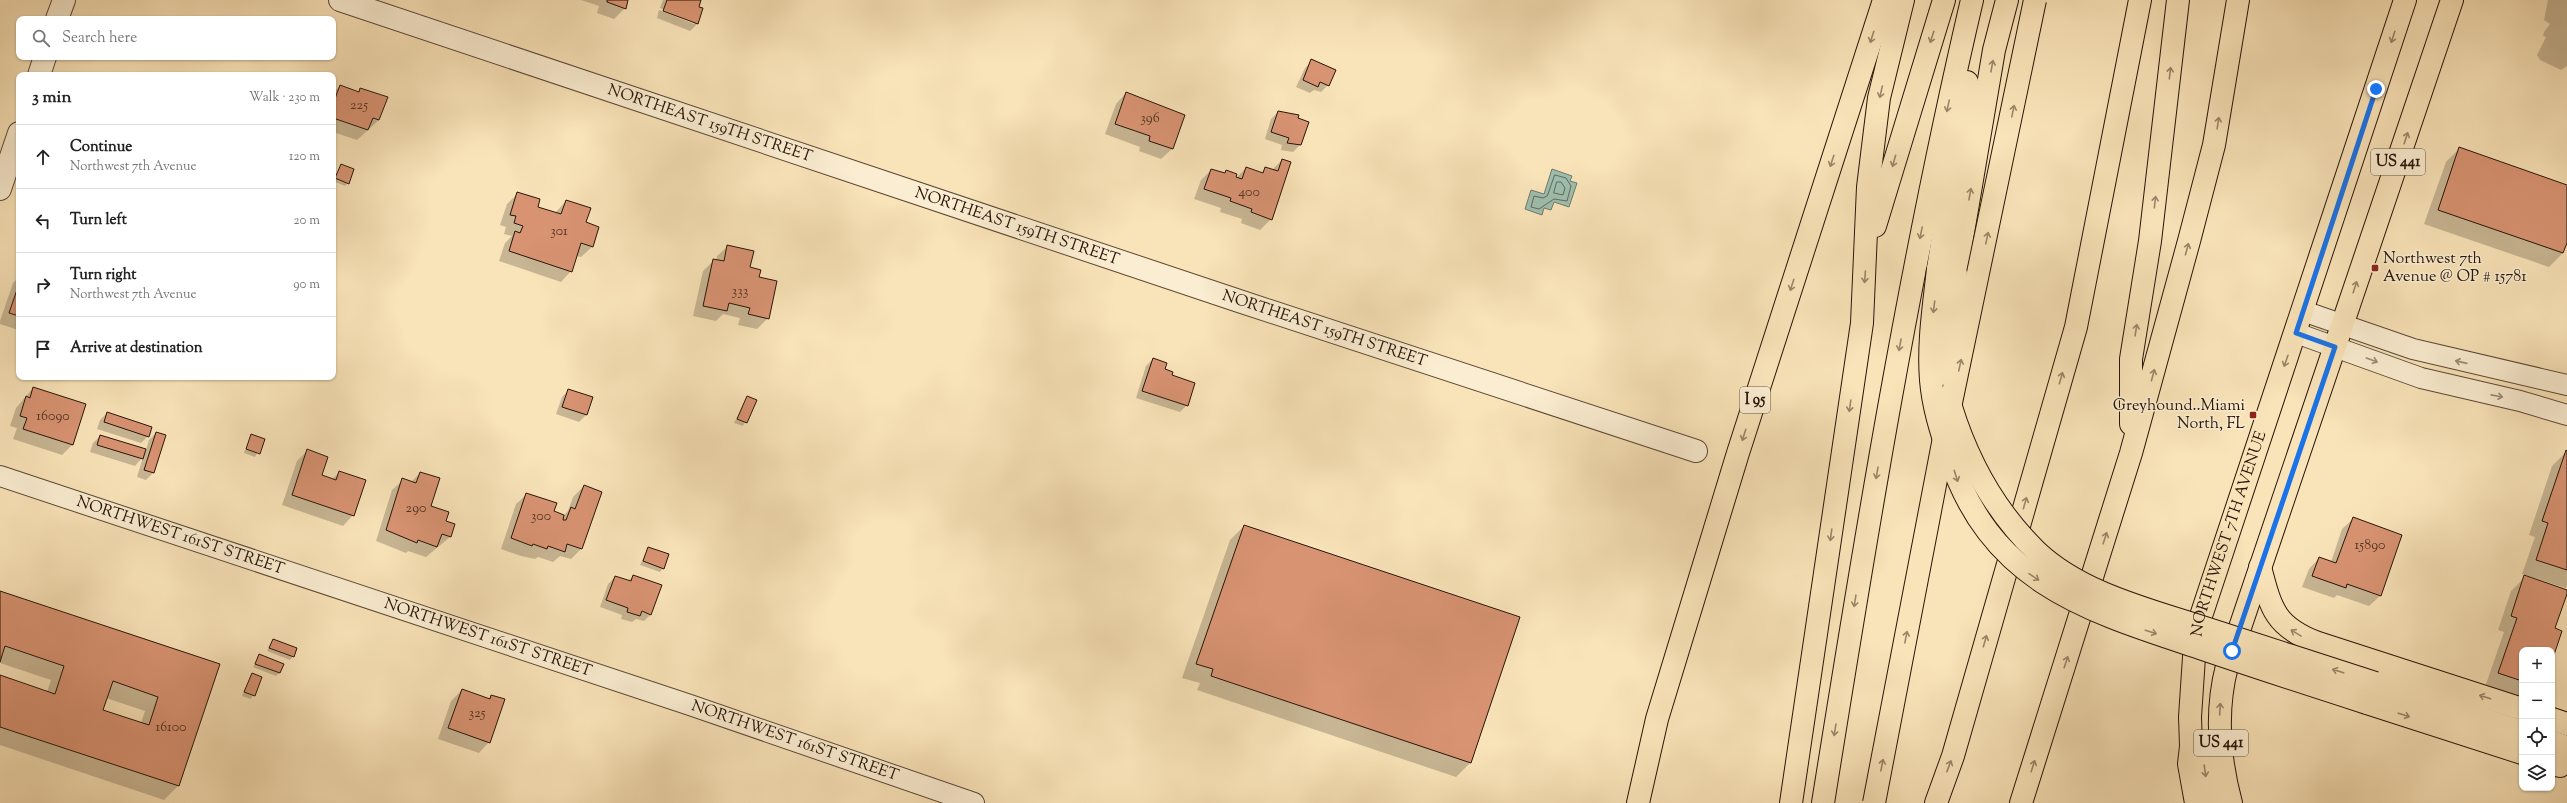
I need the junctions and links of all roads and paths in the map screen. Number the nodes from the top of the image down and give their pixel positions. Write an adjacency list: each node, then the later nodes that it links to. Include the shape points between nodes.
1 (64, 0): 15 (street)
2 (340, 0): 28 (street, NORTHEAST 159TH STREET, via 1186,284)
3 (1884, 0): 41 (main road, I 95, one-way to 41, via 1738,454 1658,719)
4 (1903, 0): 20 (main road, one-way to 20, via 1879,98 1868,187)
5 (1944, 0): 20 (main road, one-way to 20)
6 (1972, 0): 43 (main road, one-way to 43, via 1914,266 1866,533)
7 (1979, 0): 21 (main road)
8 (2007, 0): 21 (main road, one-way to 8)
9 (2035, 0): 44 (main road, one-way to 9, bridge, via 1948,417)
10 (2140, 0): 45 (main road, one-way to 10, via 1953,756 2076,327)
11 (2178, 0): 29 (main road, one-way to 11, via 2131,359 2150,241)
12 (2238, 0): 29 (main road, one-way to 12, via 2214,145)
13 (2406, 0): 22 (main road, NORTHWEST 7TH AVENUE / US 441, one-way to 22)
14 (2452, 0): 23 (main road, US 441, one-way to 14)
15 (58, 16)
16 (44, 60): 17 (street)
17 (40, 72)
18 (16, 142): 19 (street)
19 (1, 184)
20 (1866, 255): 42 (main road, one-way to 42, via 1862,323)
21 (1947, 271): 36 (main road, one-way to 21, bridge, via 2136,605 2078,580 2037,552 2003,515 1973,467 1941,375); 38 (main road, one-way to 38, bridge, via 1930,335 1931,381 1938,422 1959,486 1983,529 2024,570 2069,600 2122,623)
22 (2303, 311): 23 (street); 24 (main road, NORTHWEST 7TH AVENUE / US 441)
23 (2343, 324): 25 (main road, US 441); 26 (street, one-way to 23, via 2448,358)
24 (2296, 333): 25 (street); 32 (main road, NORTHWEST 7TH AVENUE / US 441, one-way to 32, via 2200,619)
25 (2335, 347): 27 (street, one-way to 27, via 2427,380); 31 (main road, US 441)
26 (2567, 385)
27 (2567, 414)
28 (1696, 451)
29 (2131, 453): 46 (main road, one-way to 29)
30 (0, 476): 40 (street, NORTHWEST 161ST STREET, via 690,705)
31 (2260, 567): 33 (main road, one-way to 31, via 2294,633 2274,612); 49 (main road, US 441, one-way to 31, via 2223,772 2219,724 2223,682)
32 (2191, 694): 47 (main road, NORTHWEST 7TH AVENUE / US 441, via 2191,746 2188,764); 48 (main road, one-way to 48, via 2201,703 2206,782 2212,793)
33 (2519, 708)
34 (2555, 720): 35 (main road)
35 (2567, 724)
36 (2519, 731)
37 (2555, 748): 39 (main road)
38 (2519, 752)
39 (2560, 759)
40 (974, 803)
41 (1638, 803)
42 (1791, 803)
43 (1823, 803)
44 (1874, 803)
45 (1936, 803)
46 (2021, 803)
47 (2196, 803)
48 (2224, 803)
49 (2231, 803)

